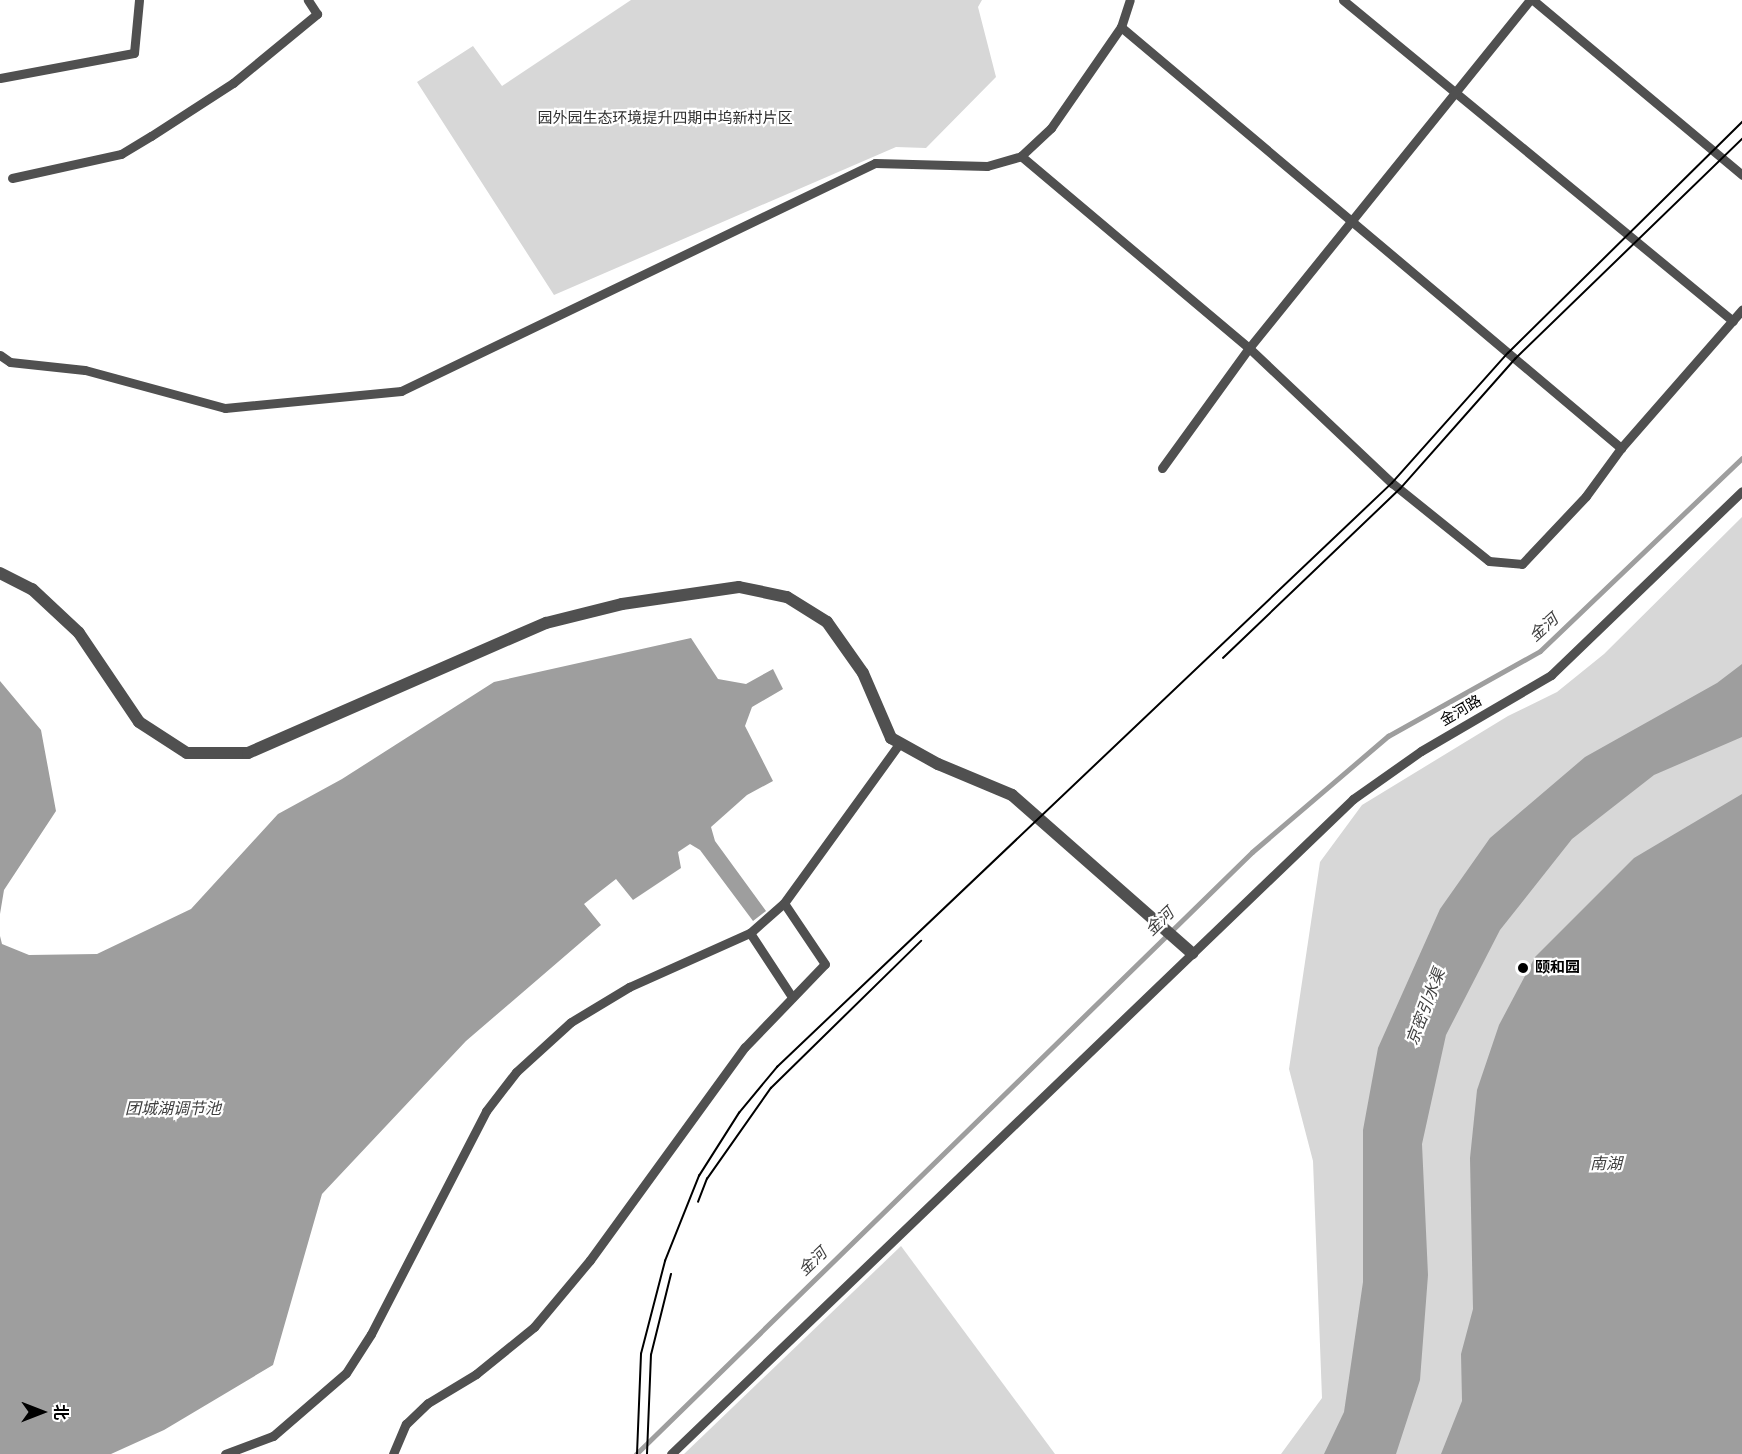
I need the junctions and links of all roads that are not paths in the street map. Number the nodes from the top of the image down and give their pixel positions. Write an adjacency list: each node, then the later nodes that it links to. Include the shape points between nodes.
1 (139, 0): 7 (lane, via 134,53)
2 (308, 0): 11 (lane, via 317,14 233,83 152,136 120,154)
3 (1130, 0): 6 (lane)
4 (1343, 0): 8 (lane)
5 (1531, 0): 8 (lane); 10 (lane)
6 (1121, 27): 9 (lane, via 1051,128); 12 (lane)
7 (0, 78)
8 (1454, 94): 12 (lane); 14 (lane)
9 (1021, 156): 15 (lane); 16 (lane, via 987,166 875,163 401,391 225,408 85,370 10,362)
10 (1742, 175)
11 (12, 178)
12 (1351, 222): 15 (lane); 17 (lane)
13 (1742, 310): 14 (lane)
14 (1733, 321): 17 (lane)
15 (1250, 348): 17 (lane, via 1392,483 1488,561 1522,564 1586,496); 18 (lane)
16 (0, 355)
17 (1621, 448)
18 (1162, 468)
19 (1742, 491): 24 (lane, 金河路, via 1551,675 1421,751 1353,799)
20 (0, 573): 21 (street, via 32,588 79,633 139,722 188,753 248,753 546,623 622,603 739,587 787,597 827,622 863,674 891,738)
21 (899, 744): 22 (lane); 24 (street, via 1012,795)
22 (784, 903): 23 (lane); 25 (lane, via 825,964)
23 (750, 933): 25 (lane); 26 (lane, via 629,987 572,1022 516,1072 486,1111 371,1334 346,1373 273,1436)
24 (1192, 953): 28 (lane, 金河路)
25 (792, 997): 27 (lane, via 745,1047 590,1260 534,1327 476,1374 428,1403 406,1424)
26 (225, 1454)
27 (393, 1454)
28 (671, 1454)

